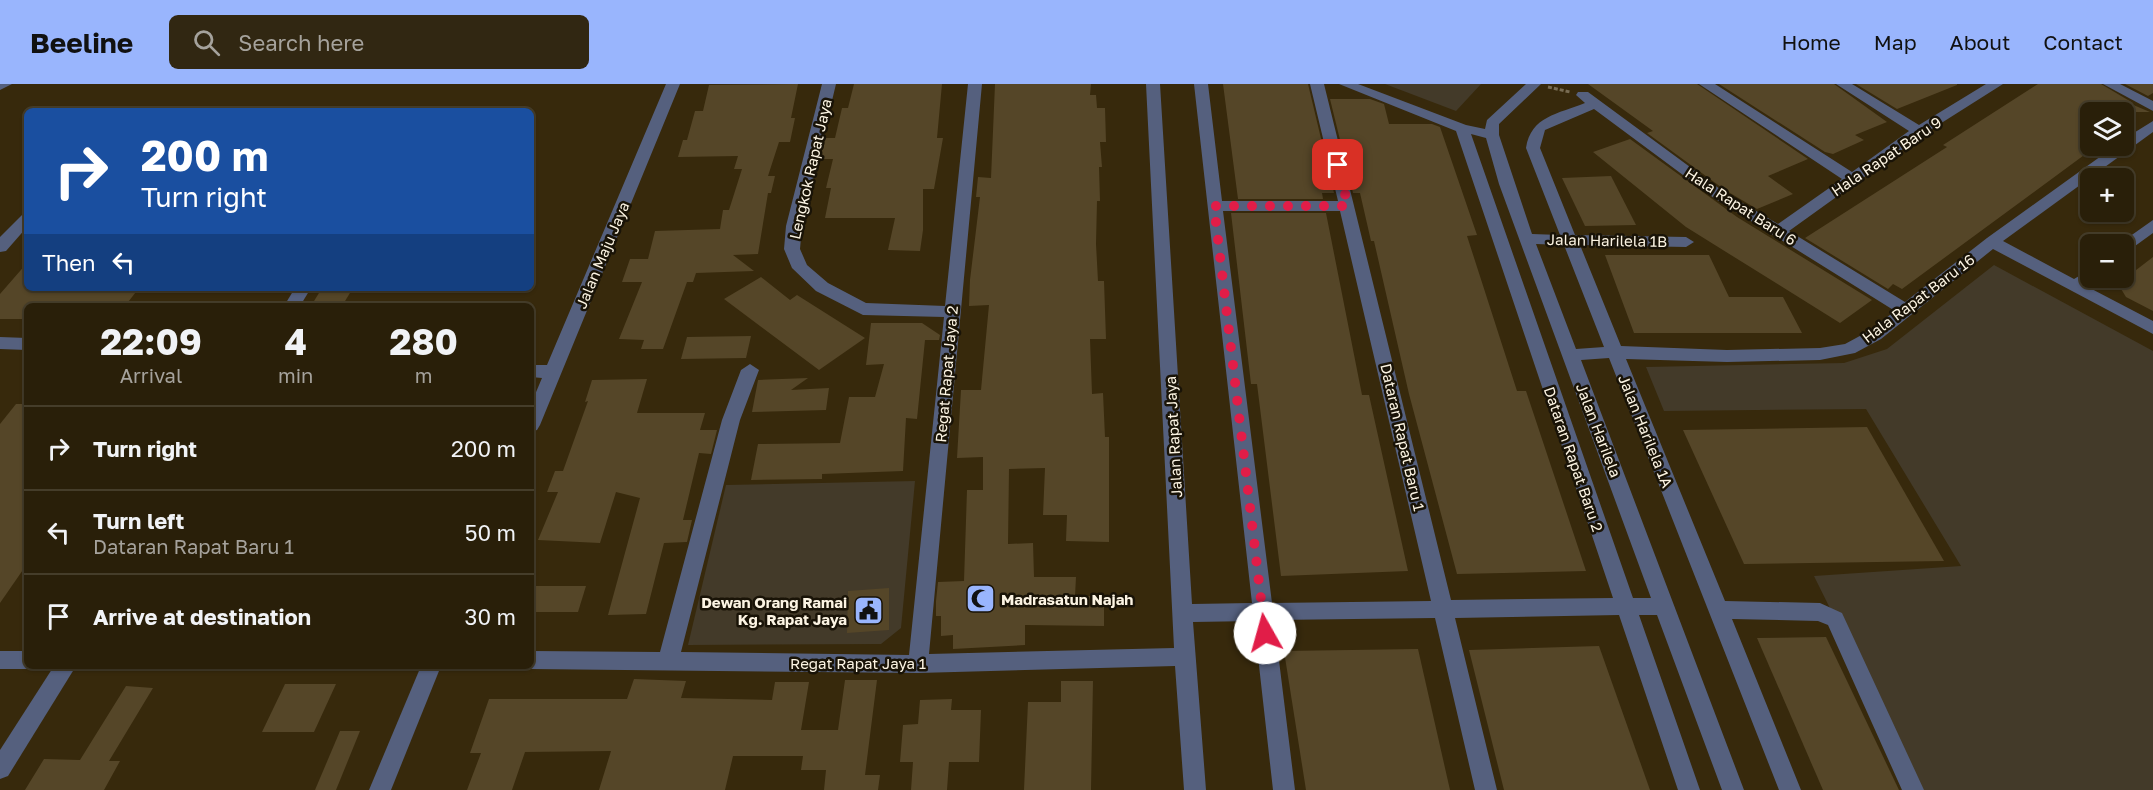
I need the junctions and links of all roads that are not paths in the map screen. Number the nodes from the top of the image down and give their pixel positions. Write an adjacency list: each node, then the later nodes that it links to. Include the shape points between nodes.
1 (5, 84): 13 (street)
2 (673, 84): 44 (street, Jalan Maju Jaya)
3 (829, 84): 36 (street, Lengkok Rapat Jaya, via 794,226 792,249 800,268 822,287 863,309)
4 (975, 84): 36 (street, Regat Rapat Jaya 2)
5 (1153, 84): 51 (street, Jalan Rapat Jaya)
6 (1201, 84): 22 (street)
7 (1317, 84): 23 (street, Dataran Rapat Baru 1)
8 (1346, 84): 18 (street)
9 (1706, 84): 21 (street)
10 (1843, 84): 19 (street)
11 (2110, 84): 16 (street)
12 (1538, 85): 20 (street, via 1492,123)
13 (0, 86)
14 (1988, 86): 19 (street, Hala Rapat Baru 9)
15 (1589, 99): 26 (street, Hala Rapat Baru 6, via 1719,195); 28 (street, Jalan Harilela 1A, via 1540,127 1533,148)
16 (2153, 107)
17 (2153, 125): 31 (street, Hala Rapat Baru 16)
18 (1462, 128): 20 (street); 47 (street, Dataran Rapat Baru 2)
19 (1919, 131): 21 (street, Hala Rapat Baru 9)
20 (1492, 135): 27 (street, Jalan Harilela)
21 (1851, 178): 26 (street, Hala Rapat Baru 9)
22 (1214, 206): 23 (street); 50 (street)
23 (1348, 206): 48 (street, Dataran Rapat Baru 1)
24 (24, 221): 32 (street)
25 (2153, 225): 29 (street)
26 (1779, 231): 35 (street, Hala Rapat Baru 6)
27 (1527, 239): 28 (street, Jalan Harilela 1B); 41 (street, Jalan Harilela)
28 (1569, 239): 30 (street, Jalan Harilela 1B); 40 (street, Jalan Harilela 1A)
29 (2134, 241)
30 (1686, 242)
31 (1992, 242): 34 (street); 35 (street, Hala Rapat Baru 16)
32 (0, 247)
33 (2080, 282): 34 (street)
34 (2075, 286): 37 (street)
35 (1904, 309): 40 (street, Hala Rapat Baru 16, via 1875,334 1849,349 1820,354)
36 (951, 312): 57 (street, Regat Rapat Jaya 2)
37 (2153, 328)
38 (0, 343): 39 (street)
39 (24, 344)
40 (1614, 352): 41 (street, Hala Rapat Baru 16); 49 (street, Jalan Harilela 1A)
41 (1571, 355): 46 (street, Jalan Harilela)
42 (750, 370): 56 (street, via 731,420)
43 (534, 371): 44 (street)
44 (553, 372): 45 (street, Jalan Maju Jaya)
45 (534, 418)
46 (1666, 606): 47 (street); 66 (street, Jalan Harilela)
47 (1624, 608): 48 (street); 65 (street, Dataran Rapat Baru 2)
48 (1445, 610): 50 (street); 64 (street, Dataran Rapat Baru 1)
49 (1718, 610): 67 (street, Jalan Harilela 1A); 68 (street, via 1820,612 1835,619)
50 (1262, 611): 51 (street); 63 (street)
51 (1182, 613): 52 (street, Jalan Rapat Jaya)
52 (1186, 657): 57 (street, Regat Rapat Jaya 1); 62 (street, Jalan Rapat Jaya)
53 (0, 660): 54 (street)
54 (24, 660)
55 (534, 660): 56 (street, Regat Rapat Jaya 1)
56 (669, 661): 57 (street, Regat Rapat Jaya 1)
57 (918, 664)
58 (64, 669): 60 (street)
59 (430, 669): 61 (street)
60 (0, 769)
61 (380, 790)
62 (1195, 790)
63 (1284, 790)
64 (1486, 790)
65 (1689, 790)
66 (1733, 790)
67 (1790, 790)
68 (1913, 790)

